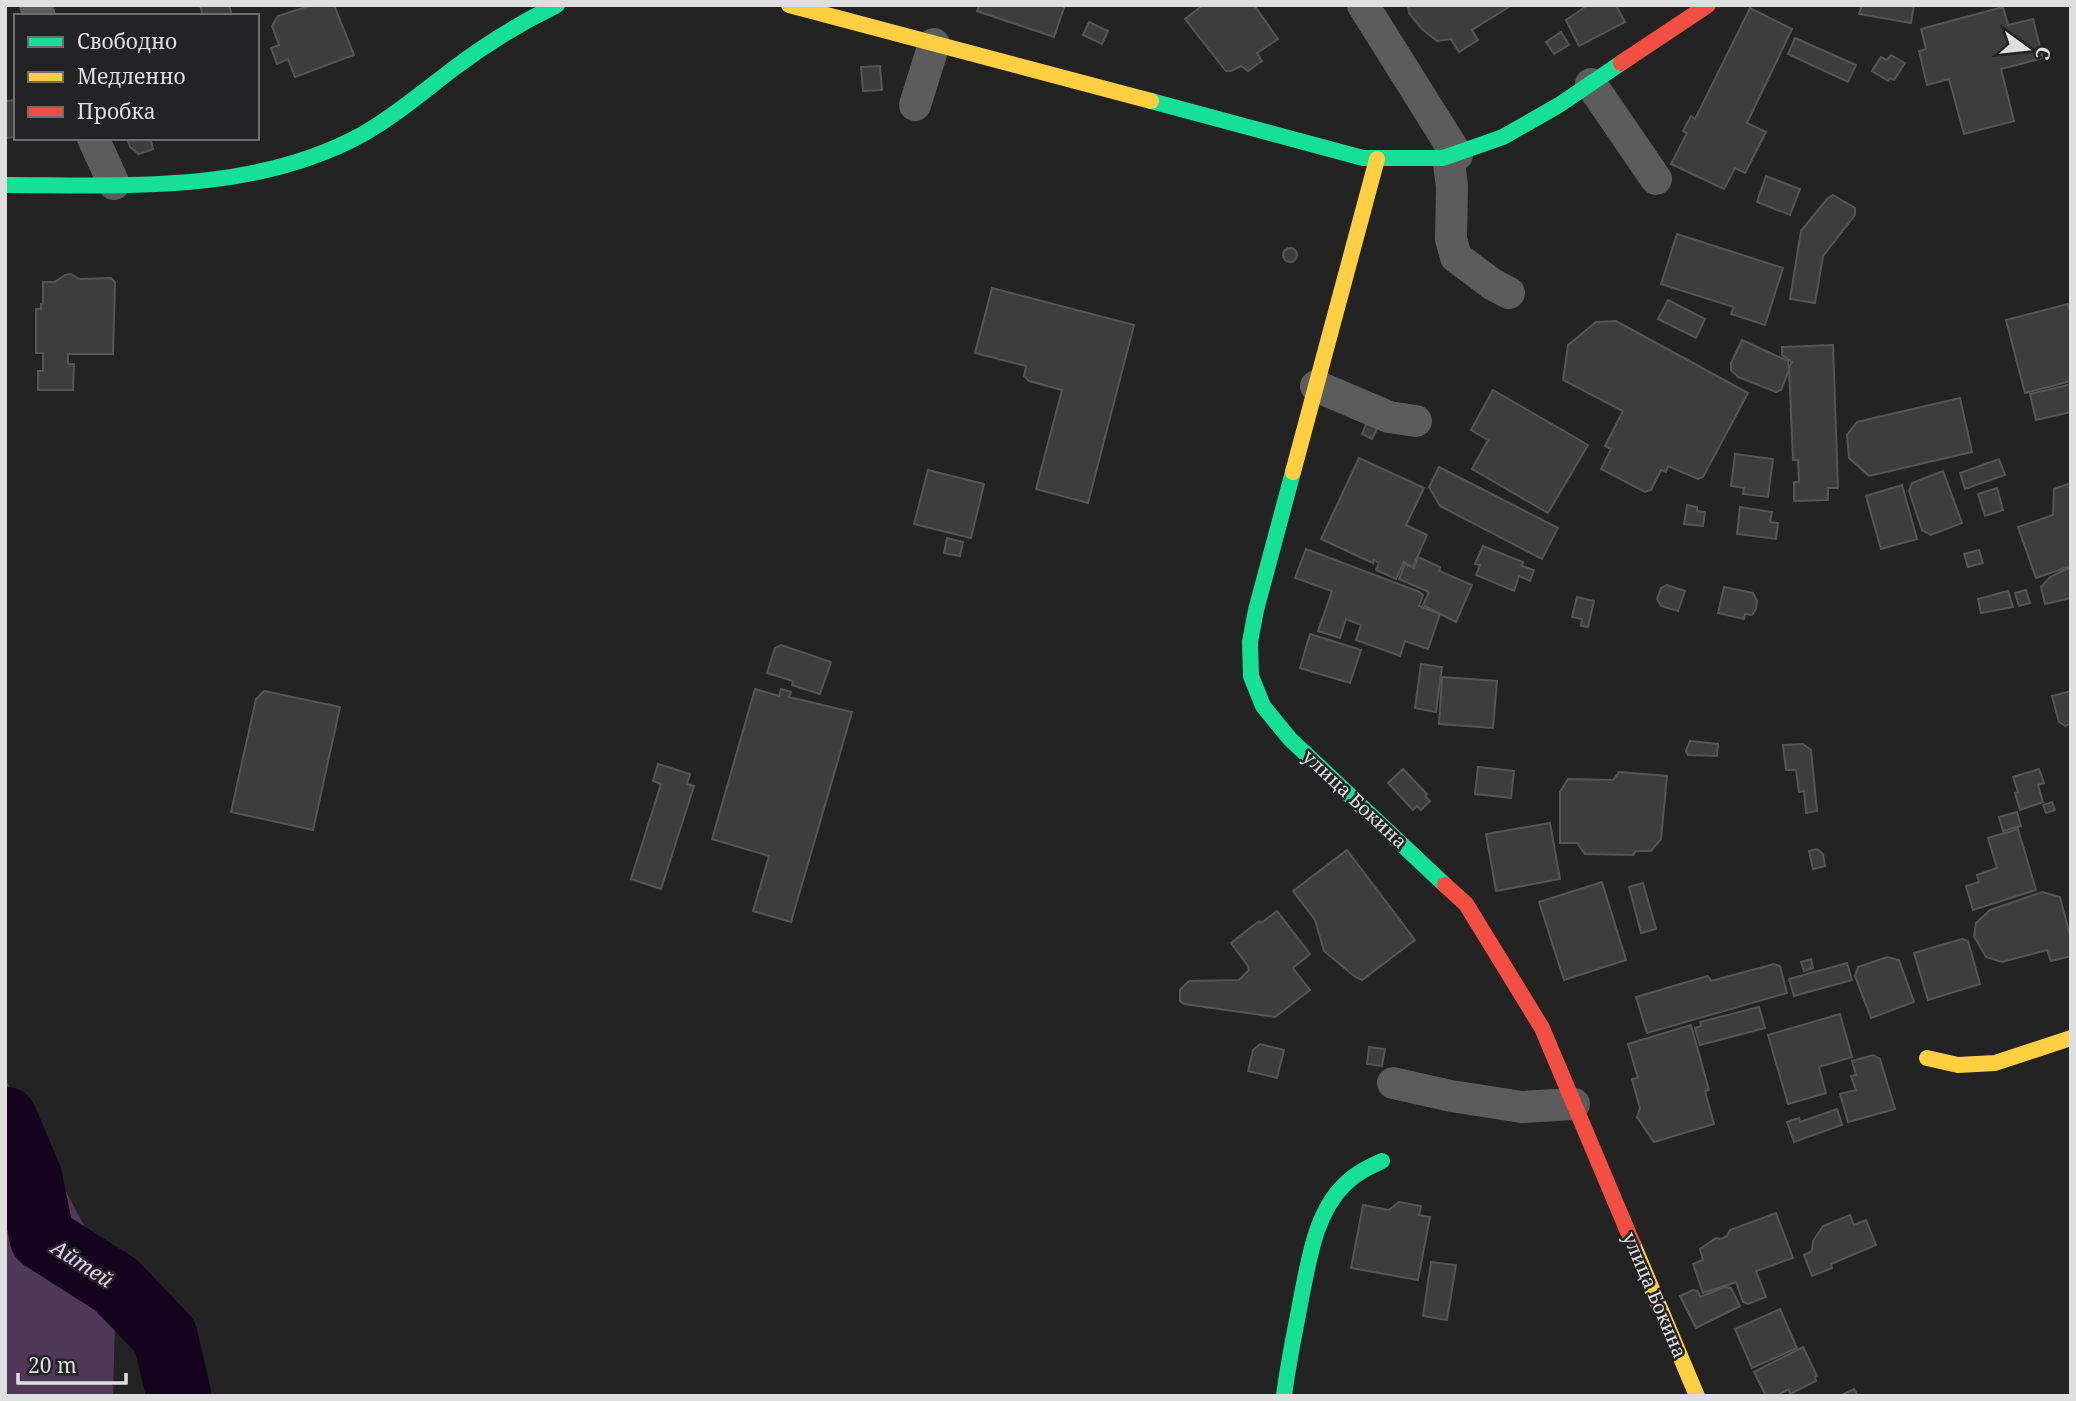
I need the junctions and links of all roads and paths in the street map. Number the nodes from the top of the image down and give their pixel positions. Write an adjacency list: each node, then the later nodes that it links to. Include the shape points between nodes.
1 (557, 5): 14 (street, via 526,19 365,133 326,153 229,179)
2 (789, 5): 6 (street)
3 (869, 5): 6 (street)
4 (1363, 5): 11 (street)
5 (1708, 5): 8 (street)
6 (838, 18): 7 (street)
7 (934, 44): 9 (street); 12 (street)
8 (1591, 84): 11 (street, via 1503,137); 13 (street)
9 (915, 105)
10 (94, 140): 14 (street)
11 (1452, 156): 12 (street); 16 (street, via 1451,239 1456,257)
12 (1377, 159): 17 (street, улица Бокина)
13 (1656, 179)
14 (114, 184): 15 (street)
15 (5, 186)
16 (1509, 293)
17 (1316, 386): 18 (street, via 1389,417); 22 (street, улица Бокина, via 1256,610 1250,642 1251,676 1263,706 1290,739 1466,904 1542,1028)
18 (1416, 421)
19 (2071, 1038): 20 (street, via 1995,1063 1958,1065)
20 (1927, 1058)
21 (1393, 1083): 22 (street, via 1522,1107)
22 (1574, 1104): 25 (street, улица Бокина)
23 (1382, 1161): 24 (street, via 1363,1168 1338,1191 1319,1222)
24 (1284, 1396)
25 (1697, 1396)

